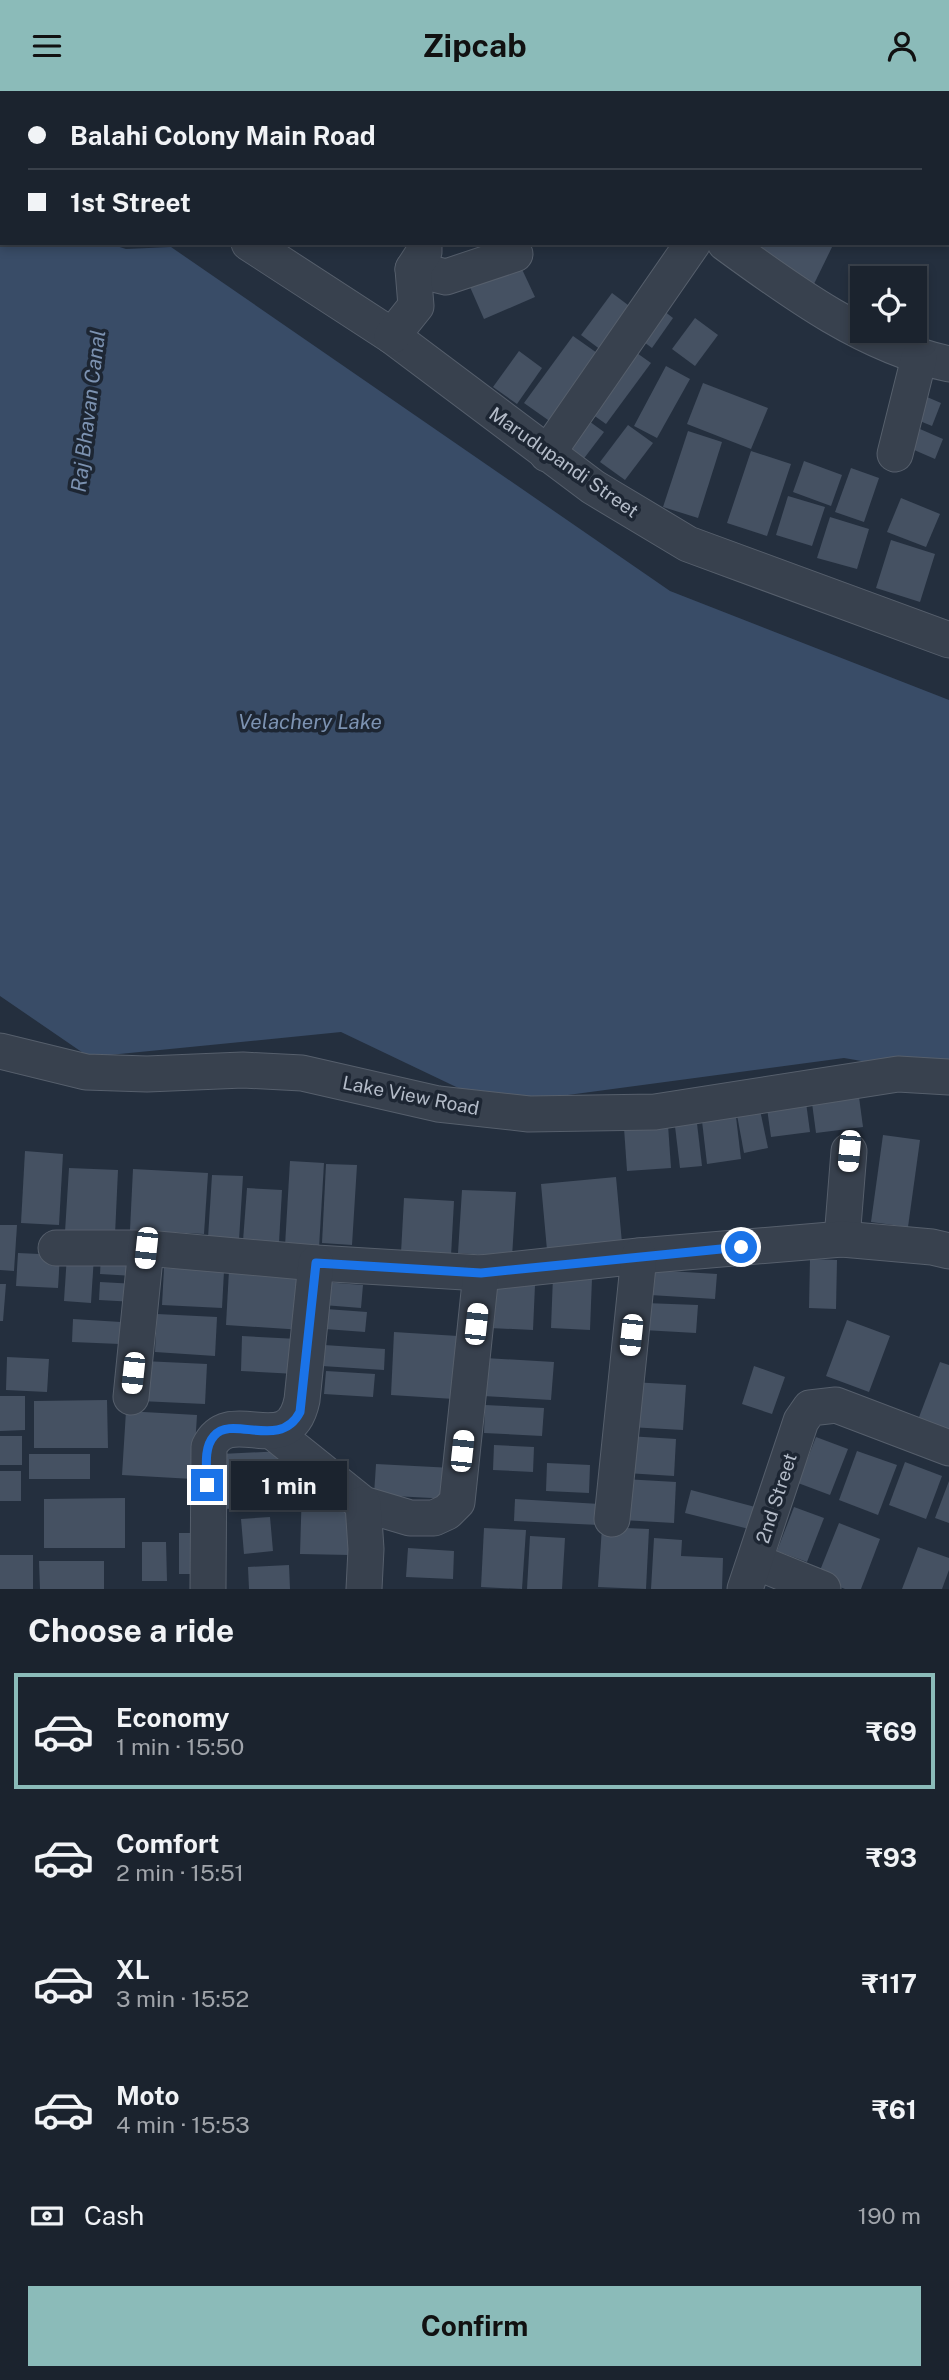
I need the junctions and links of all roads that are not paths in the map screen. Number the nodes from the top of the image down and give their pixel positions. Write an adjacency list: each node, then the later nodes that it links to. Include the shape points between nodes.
1 (251, 245): 6 (street, Marudupandi Street)
2 (692, 245): 8 (street)
3 (728, 245): 7 (street, via 834,318)
4 (515, 254): 5 (street, via 446,277)
5 (419, 256): 6 (street, via 416,306)
6 (392, 336): 8 (street, Marudupandi Street)
7 (934, 361): 9 (street)
8 (547, 454): 10 (street, Marudupandi Street, via 688,544)
9 (895, 454)
10 (949, 640)
11 (0, 1051): 12 (street, Lake View Road, via 86,1072 302,1073 438,1104 529,1114 655,1112 898,1074)
12 (949, 1077)
13 (849, 1151): 14 (street)
14 (842, 1239): 17 (street); 18 (street)
15 (56, 1248): 16 (street)
16 (146, 1248): 19 (street); 21 (street)
17 (949, 1251)
18 (639, 1256): 20 (street); 25 (street)
19 (316, 1263): 20 (street); 22 (street, via 300,1412 295,1422)
20 (481, 1273): 24 (street, via 457,1502 433,1518 410,1518)
21 (131, 1397)
22 (272, 1431): 24 (street); 27 (street, via 222,1430 209,1447)
23 (949, 1448): 26 (street, 2nd Street, via 836,1405 810,1408 801,1422)
24 (363, 1504): 28 (street)
25 (612, 1519)
26 (750, 1575): 29 (street)
27 (208, 1589)
28 (365, 1589)
29 (823, 1589)

